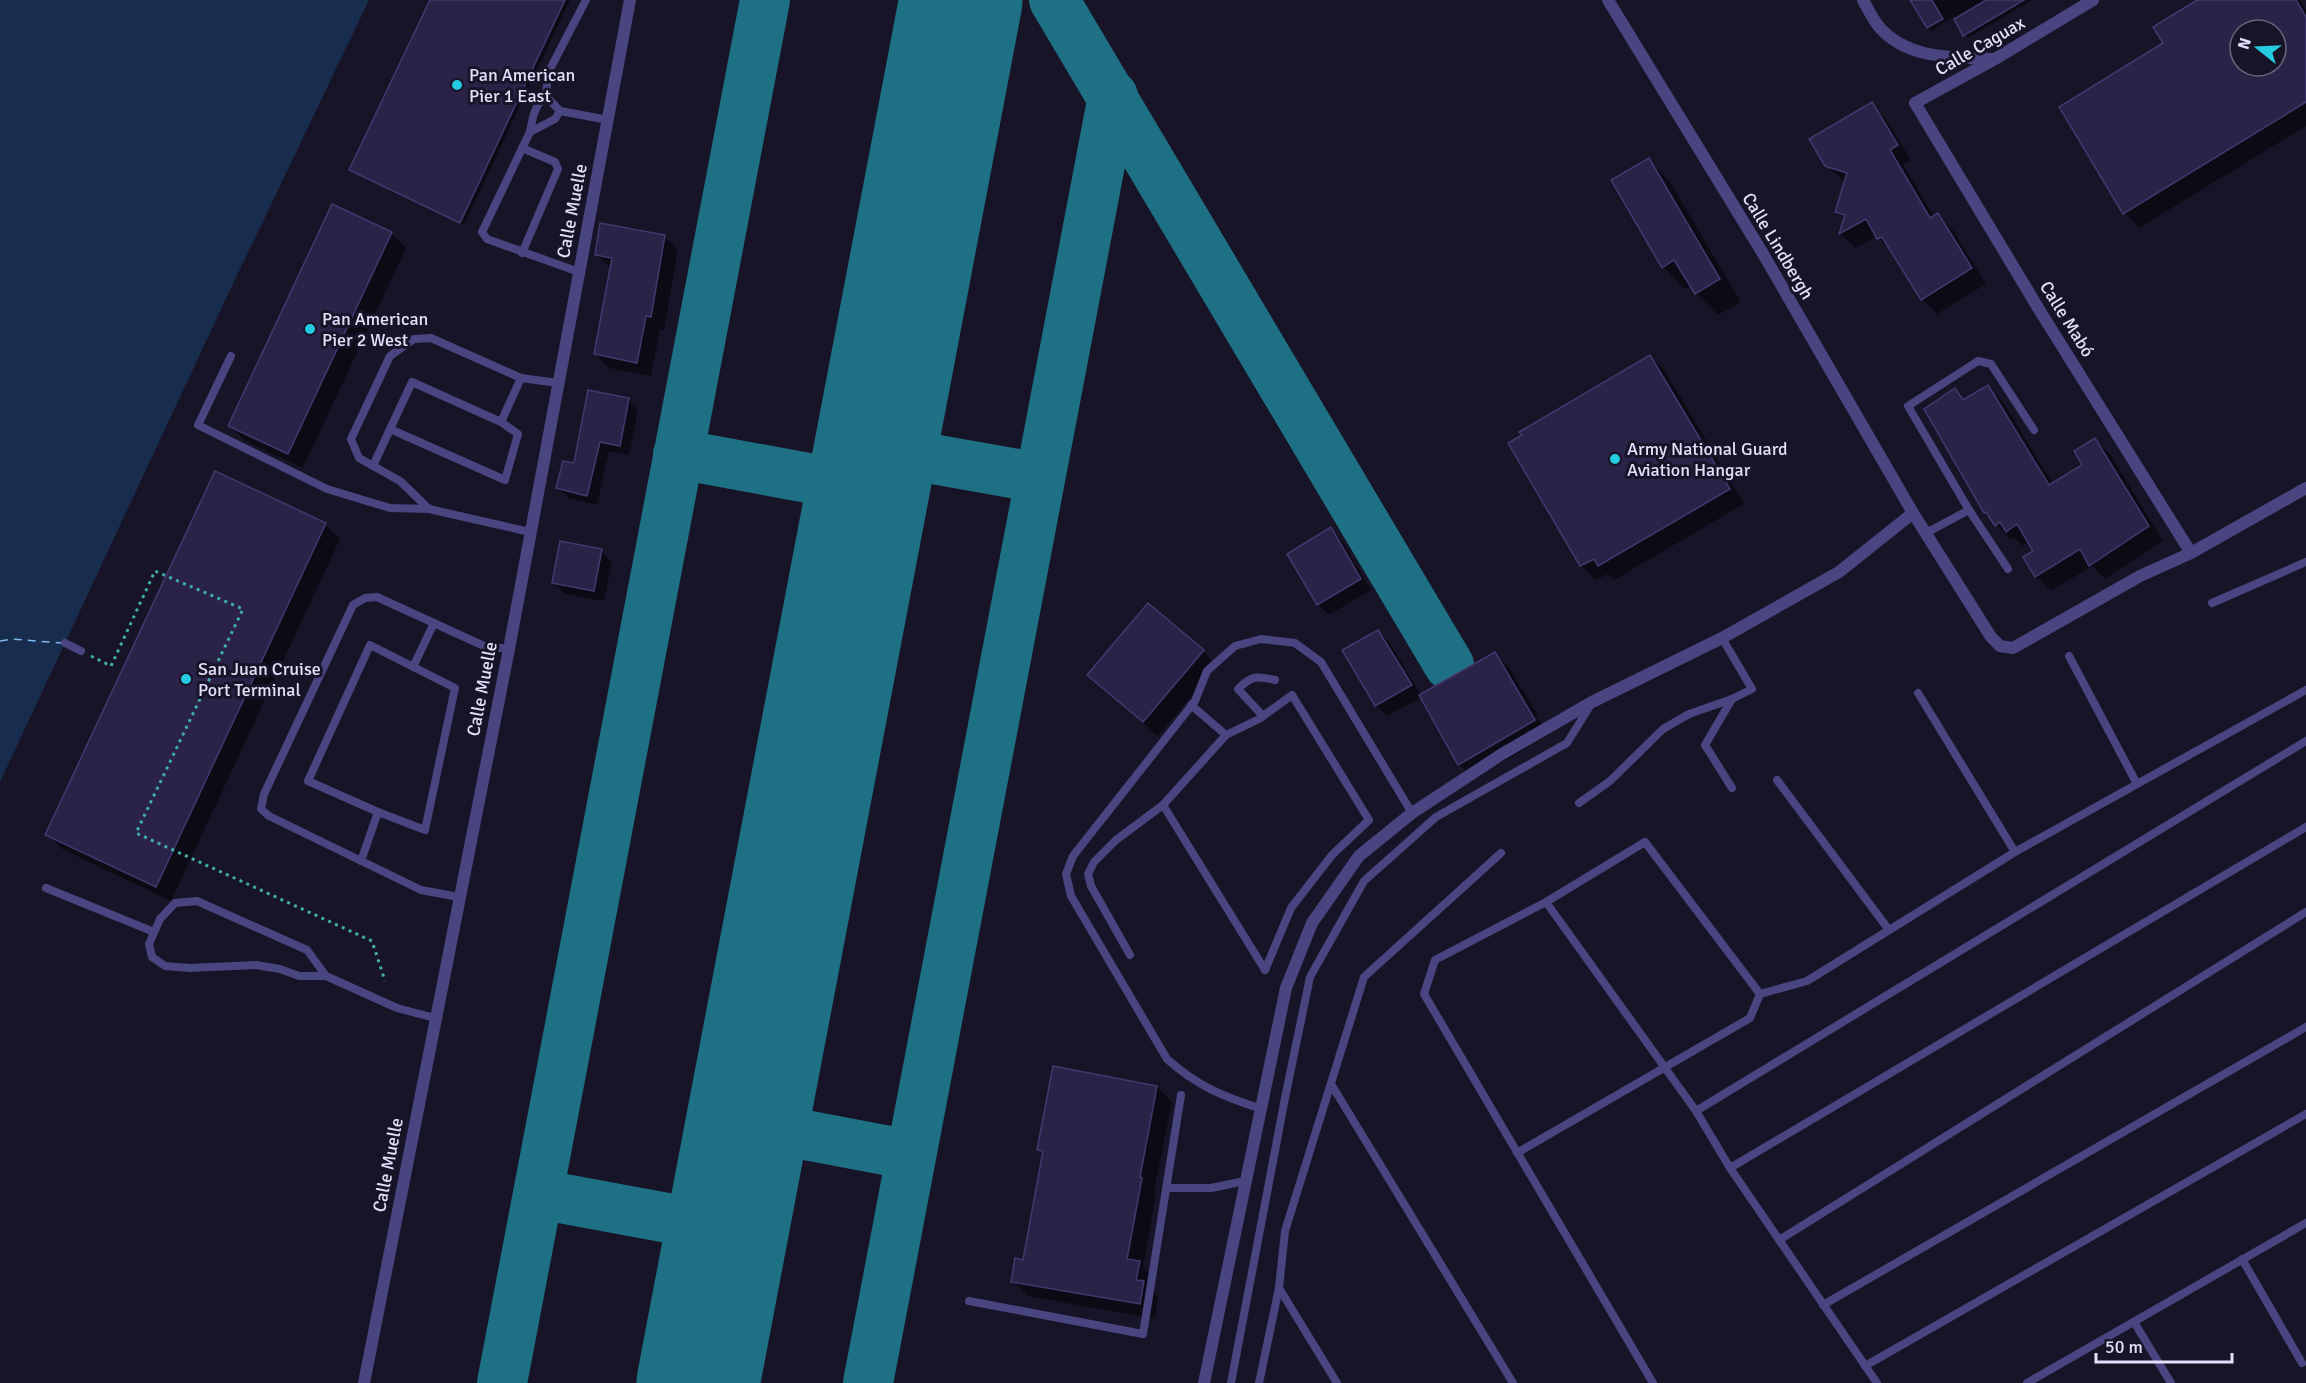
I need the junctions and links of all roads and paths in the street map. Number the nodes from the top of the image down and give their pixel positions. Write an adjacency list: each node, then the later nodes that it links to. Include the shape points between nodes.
1 (586, 0): 7 (lane, via 548,73)
2 (630, 0): 10 (street, Calle Muelle)
3 (1608, 0): 25 (street, Calle Lindbergh, via 1762,252)
4 (1863, 0): 6 (street, via 1879,27 1911,51)
5 (2093, 0): 6 (street, Calle Caguax)
6 (1995, 59): 8 (street, Calle Caguax)
7 (546, 96): 9 (lane); 11 (lane, via 538,102)
8 (1915, 103): 28 (street, Calle Mabó)
9 (560, 111): 10 (lane); 11 (lane, via 555,119)
10 (608, 120): 14 (street, Calle Muelle)
11 (530, 132): 12 (lane)
12 (522, 148): 13 (lane, via 555,162 558,169); 13 (lane, via 482,232 487,239)
13 (522, 253): 14 (lane)
14 (579, 272): 17 (street, Calle Muelle)
15 (231, 356): 23 (lane, via 198,425 327,489 390,508)
16 (521, 378): 17 (lane); 18 (lane); 21 (lane, via 431,338 414,339 390,356 351,439 359,458)
17 (558, 383): 26 (street, Calle Muelle)
18 (501, 422): 19 (lane, via 412,382); 19 (lane, via 518,434 505,480)
19 (390, 429): 21 (lane)
20 (2034, 430): 24 (lane, via 1991,364 1978,361 1908,406)
21 (373, 466): 23 (lane, via 400,481)
22 (2306, 488): 28 (street)
23 (429, 509): 26 (lane)
24 (1969, 510): 27 (lane); 30 (lane)
25 (1913, 513): 27 (street, Calle Lindbergh); 33 (street, via 1839,572)
26 (530, 532): 35 (street, Calle Muelle)
27 (1926, 533): 28 (street, Calle Lindbergh, via 1991,638 2000,646 2013,648 2140,576)
28 (2192, 553)
29 (2306, 562): 31 (lane)
30 (2008, 568)
31 (2212, 603)
32 (434, 623): 35 (lane, via 484,646); 38 (lane); 58 (lane, via 377,597 353,605 264,794 261,809 269,816)
33 (1722, 638): 42 (lane, via 1752,689); 43 (street)
34 (65, 644): 36 (lane)
35 (508, 650): 60 (street, Calle Muelle)
36 (81, 651): 67 (path, via 111,666 155,571 243,609 136,833 372,941)
37 (2069, 656): 49 (lane)
38 (412, 667): 53 (lane, via 454,688 424,830); 53 (lane, via 370,645 308,781)
39 (1275, 680): 45 (lane, via 1248,679 1239,689)
40 (2306, 690): 49 (lane)
41 (1918, 693): 56 (lane)
42 (1732, 699): 50 (lane, via 1705,745); 51 (lane, via 1689,714 1663,729 1610,781)
43 (1592, 702): 54 (street); 92 (lane, via 1566,743 1436,818 1364,881 1310,977)
44 (1191, 705): 46 (lane); 54 (lane, via 1207,671 1235,646 1261,639 1295,643 1321,662); 74 (lane, via 1073,856 1066,874 1071,896 1167,1059 1211,1091)
45 (1263, 716): 46 (lane); 52 (lane, via 1292,695 1369,820 1332,855 1291,908 1265,970)
46 (1226, 735): 52 (lane)
47 (2306, 741): 75 (lane)
48 (1777, 780): 63 (lane)
49 (2137, 784): 56 (lane)
50 (1732, 788)
51 (1579, 803)
52 (1163, 806): 65 (lane, via 1116,840 1088,874)
53 (378, 812): 58 (lane)
54 (1412, 813): 74 (street, via 1359,856 1312,923 1286,988)
55 (2306, 827): 78 (lane)
56 (2015, 852): 63 (lane)
57 (1501, 853): 72 (lane, via 1364,977)
58 (361, 861): 60 (lane, via 421,890)
59 (46, 888): 64 (lane)
60 (459, 897): 69 (street, Calle Muelle)
61 (1546, 902): 68 (lane, via 1645,842); 71 (lane); 77 (lane, via 1435,960 1424,994)
62 (2306, 912): 82 (lane)
63 (1889, 930): 68 (lane, via 1807,981)
64 (154, 932): 66 (lane, via 149,944 152,957 165,966 256,964 299,976); 66 (lane, via 175,903 197,901 307,950)
65 (1131, 956)
66 (326, 976): 69 (lane, via 396,1008)
67 (385, 981)
68 (1760, 994): 71 (lane, via 1750,1018)
69 (435, 1018): 90 (street, Calle Muelle)
70 (2306, 1027): 86 (lane)
71 (1664, 1067): 75 (lane); 77 (lane)
72 (1331, 1083): 84 (lane, via 1285,1231); 95 (lane)
73 (1181, 1095): 80 (lane)
74 (1262, 1109): 79 (street)
75 (1696, 1111): 78 (lane)
76 (2306, 1114): 89 (lane)
77 (1517, 1153): 96 (lane)
78 (1730, 1168): 82 (lane)
79 (1245, 1181): 80 (lane, via 1211,1188); 91 (street)
80 (1167, 1188): 85 (lane, via 1143,1334)
81 (2306, 1222): 83 (lane)
82 (1779, 1240): 86 (lane)
83 (2242, 1259): 87 (lane); 88 (lane)
84 (1279, 1288): 93 (lane); 94 (lane)
85 (969, 1300)
86 (1823, 1305): 89 (lane)
87 (2134, 1322): 98 (lane); 99 (lane)
88 (2302, 1363)
89 (1865, 1366): 97 (lane)
90 (364, 1383)
91 (1204, 1383)
92 (1231, 1383)
93 (1259, 1383)
94 (1337, 1383)
95 (1513, 1383)
96 (1653, 1383)
97 (1877, 1383)
98 (2027, 1383)
99 (2171, 1383)

